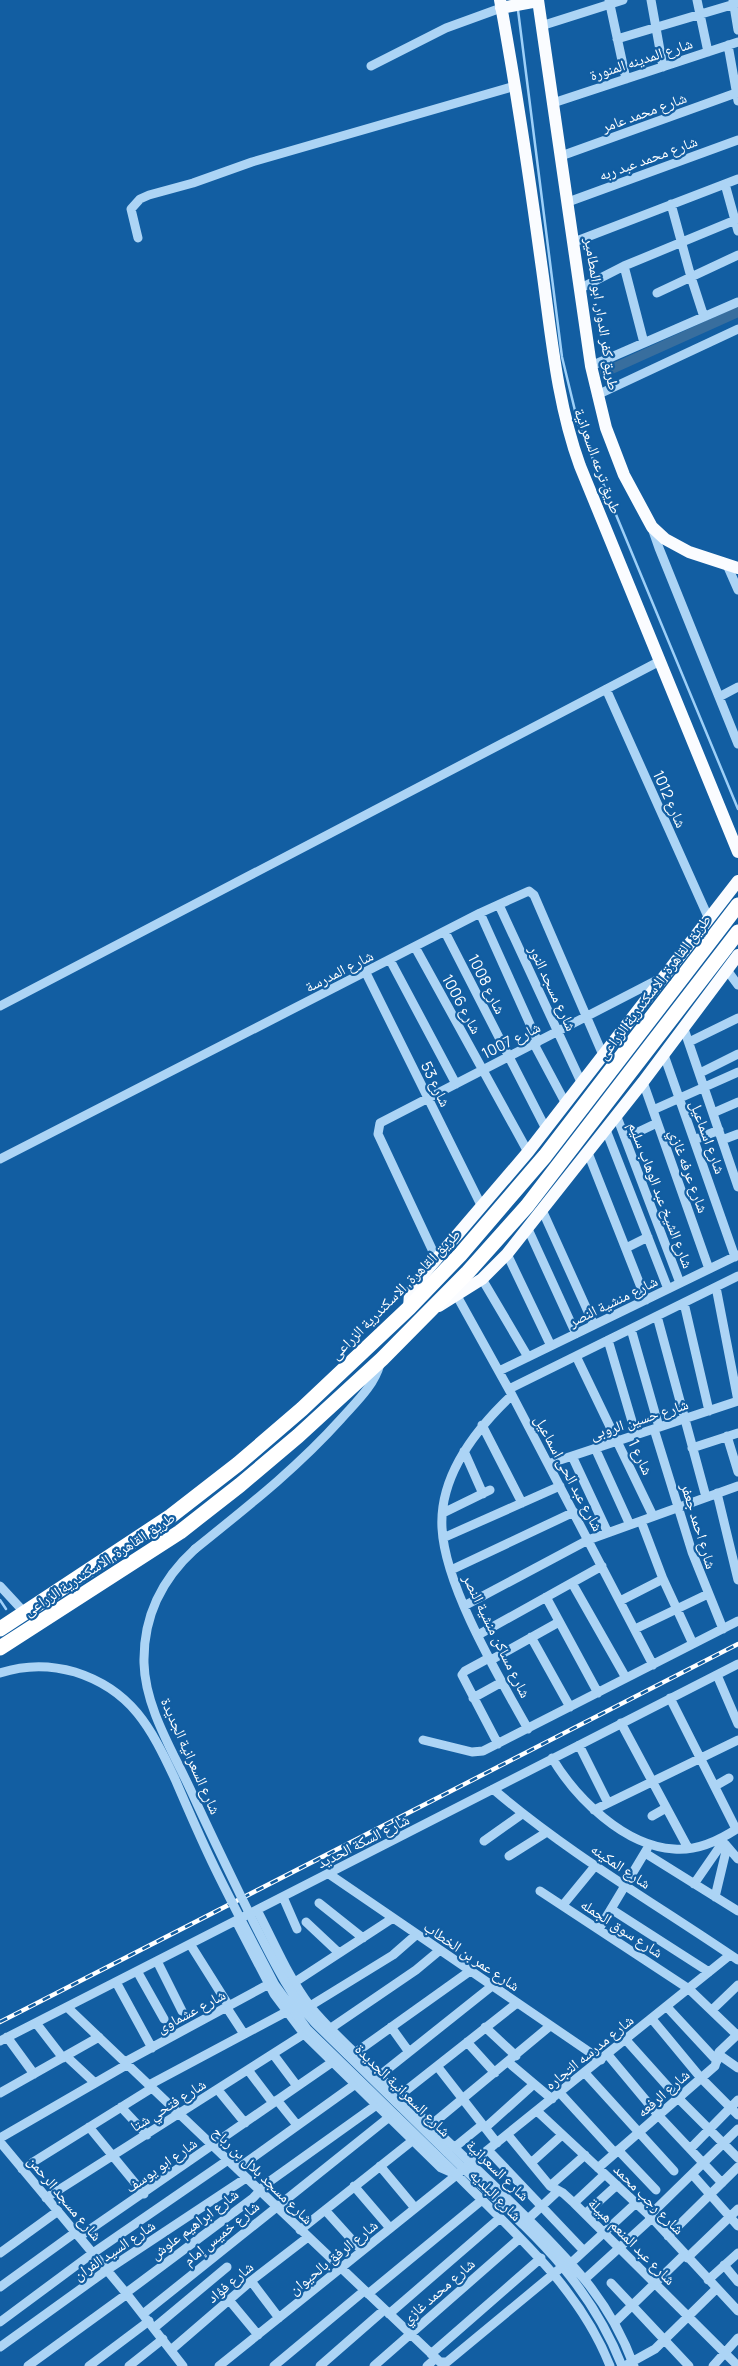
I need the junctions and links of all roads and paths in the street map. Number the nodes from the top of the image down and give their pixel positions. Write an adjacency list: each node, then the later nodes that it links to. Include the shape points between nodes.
1 (623, 0): 5 (street)
2 (651, 0): 10 (street)
3 (697, 0): 8 (street)
4 (534, 2): 7 (main road); 9 (main road, طريق كفر الدوار, ابو المطامير)
5 (609, 2): 9 (street); 12 (street)
6 (735, 2): 8 (street); 11 (street)
7 (504, 4): 16 (street, via 446,28); 19 (main road, طريق ترعه السعرانية)
8 (700, 14): 10 (street); 15 (street)
9 (541, 26): 21 (main road, طريق كفر الدوار, ابو المطامير)
10 (656, 28): 12 (street); 17 (street)
11 (738, 30)
12 (618, 39): 18 (street)
13 (738, 42): 14 (street, شارع المدينه المنورة)
14 (728, 45): 15 (street, شارع المدينه المنورة); 20 (street)
15 (708, 52): 17 (street, شارع المدينه المنورة)
16 (371, 66)
17 (663, 67): 18 (street, شارع المدينه المنورة)
18 (626, 79): 21 (street, شارع المدينه المنورة)
19 (515, 86): 30 (street, via 149,195 131,209); 47 (main road, طريق ترعه السعرانية, via 564,419)
20 (737, 97): 23 (street, شارع محمد عامر)
21 (553, 103): 23 (main road, طريق كفر الدوار, ابو المطامير)
22 (738, 140): 26 (street, شارع محمد عبد ربه)
23 (561, 156): 26 (main road, طريق كفر الدوار, ابو المطامير)
24 (738, 179): 25 (street)
25 (725, 184): 27 (street); 28 (street)
26 (568, 202): 31 (main road, طريق كفر الدوار, ابو المطامير)
27 (671, 204): 31 (street); 32 (street)
28 (736, 220): 29 (street); 32 (street)
29 (738, 231)
30 (138, 238)
31 (574, 242): 36 (main road, طريق كفر الدوار, ابو المطامير)
32 (681, 242): 34 (street); 35 (street)
33 (738, 255): 35 (street)
34 (624, 266): 36 (street); 41 (street)
35 (691, 278): 37 (street); 39 (street)
36 (581, 288): 42 (main road, طريق كفر الدوار, ابو المطامير)
37 (657, 293)
38 (738, 302): 39 (street)
39 (704, 317): 41 (street)
40 (738, 329): 43 (street)
41 (644, 343): 42 (street)
42 (591, 366): 43 (main road, طريق كفر الدوار, ابو المطامير)
43 (597, 395): 44 (main road, طريق كفر الدوار, ابو المطامير, via 624,475)
44 (652, 527): 45 (main road, طريق كفر الدوار, ابو المطامير, via 677,546); 50 (street)
45 (733, 566): 46 (street)
46 (738, 590)
47 (660, 661): 49 (street); 52 (main road, طريق ترعه السعرانية)
48 (738, 688): 50 (street)
49 (606, 689): 57 (street, شارع 1012); 67 (street)
50 (719, 697): 51 (street)
51 (738, 744)
52 (738, 852)
53 (738, 881): 57 (main road)
54 (498, 904): 56 (street, شارع المدرسة); 68 (street, شارع المدرسة, via 532,892); 71 (street, شارع مسجد النور)
55 (737, 906): 122 (highway, طريق القاهرة, الاسكندرية الزراعى, via 539,1163)
56 (480, 913): 58 (street, شارع المدرسة); 73 (street)
57 (709, 919): 65 (main road)
58 (445, 932): 60 (street, شارع المدرسة); 77 (street, شارع 1008)
59 (738, 932): 123 (highway, طريق القاهرة, الاسكندرية الزراعى, via 527,1206)
60 (416, 947): 62 (street, شارع المدرسة); 78 (street, شارع 1006)
61 (738, 955): 63 (main road)
62 (390, 960): 64 (street, شارع المدرسة); 82 (street)
63 (727, 970): 66 (street); 70 (main road)
64 (366, 973): 85 (street, شارع 53); 102 (street, شارع المدرسة)
65 (664, 977): 68 (street, شارع 1007); 75 (main road)
66 (738, 985)
67 (0, 1006)
68 (586, 1017): 71 (street, شارع 1007); 75 (street, شارع المدرسة)
69 (738, 1018): 72 (street)
70 (684, 1029): 72 (street); 76 (main road)
71 (558, 1032): 73 (street, شارع 1007); 83 (street, شارع مسجد النور)
72 (689, 1042): 80 (street)
73 (536, 1043): 77 (street, شارع 1007); 88 (street)
74 (738, 1054): 80 (street)
75 (603, 1055): 83 (main road)
76 (664, 1055): 81 (main road); 86 (street, شارع اسماعيل)
77 (509, 1057): 78 (street, شارع 1007); 93 (street, شارع 1008)
78 (483, 1070): 82 (street, شارع 1007); 100 (street, شارع 1006)
79 (738, 1072): 84 (street)
80 (700, 1073): 84 (street)
81 (643, 1082): 89 (street, شارع عرفه غازي); 91 (main road)
82 (456, 1084): 85 (street, شارع 1007)
83 (582, 1084): 88 (main road)
84 (705, 1088): 86 (street); 90 (street)
85 (428, 1099): 105 (street, شارع 53); 112 (street, شارع 1007, via 380,1123 378,1134)
86 (679, 1099): 89 (street); 98 (street, شارع اسماعيل)
87 (738, 1102): 90 (street)
88 (566, 1104): 93 (main road)
89 (653, 1110): 92 (street, شارع عرفه غازي)
90 (713, 1113): 95 (street)
91 (617, 1117): 94 (main road); 116 (street, شارع الشيخ عبد الوهاب سليم)
92 (658, 1124): 96 (street); 113 (street, شارع عرفه غازي)
93 (546, 1129): 100 (main road)
94 (606, 1130): 101 (main road); 108 (street)
95 (719, 1130): 98 (street); 99 (street)
96 (636, 1133)
97 (738, 1134): 99 (street)
98 (694, 1140): 111 (street, شارع اسماعيل)
99 (722, 1140): 103 (street)
100 (528, 1152): 105 (main road)
101 (588, 1153): 106 (main road); 109 (street)
102 (0, 1159)
103 (734, 1165): 104 (street)
104 (738, 1187)
105 (482, 1207): 112 (main road)
106 (542, 1212): 107 (main road); 125 (street)
107 (528, 1229): 110 (main road); 127 (street)
108 (648, 1238): 109 (street); 118 (street)
109 (626, 1248): 120 (street)
110 (507, 1254): 115 (main road); 129 (street)
111 (737, 1256): 113 (street, شارع منشية النصر)
112 (436, 1260): 122 (main road, via 413,1288)
113 (710, 1270): 116 (street, شارع منشية النصر)
114 (738, 1276): 117 (street)
115 (482, 1279): 119 (main road); 131 (street)
116 (680, 1284): 118 (street, شارع منشية النصر)
117 (716, 1287): 121 (street); 135 (street)
118 (668, 1289): 120 (street, شارع منشية النصر)
119 (458, 1296): 123 (main road); 133 (street, شارع عبد الحى اسماعيل)
120 (646, 1300): 125 (street, شارع منشية النصر)
121 (684, 1303): 124 (street); 136 (street)
122 (409, 1308): 175 (highway, طريق القاهرة, الاسكندرية الزراعى, via 302,1409 238,1464 171,1516)
123 (430, 1310): 132 (highway, طريق القاهرة, الاسكندرية الزراعى)
124 (657, 1316): 126 (street); 137 (street)
125 (594, 1325): 127 (street, شارع منشية النصر)
126 (631, 1329): 128 (street); 139 (street, شارع احمد جعفر)
127 (576, 1334): 129 (street, شارع منشية النصر)
128 (608, 1340): 130 (street); 141 (street)
129 (551, 1346): 131 (street, شارع منشية النصر)
130 (576, 1356): 134 (street); 143 (street, شارع 1)
131 (528, 1357): 133 (street, شارع منشية النصر)
132 (382, 1359): 184 (highway, طريق القاهرة, الاسكندرية الزراعى, via 291,1442 180,1532); 348 (street, شارع السعرانية الجديدة, bridge, via 369,1388 312,1451 183,1560 156,1601 146,1632 144,1664 155,1712 222,1859 293,1996 315,2023)
133 (499, 1371): 134 (street, شارع عبد الحى اسماعيل)
134 (511, 1392): 138 (street, شارع مساكن منشية النصر); 148 (street, شارع عبد الحى اسماعيل)
135 (738, 1401): 136 (street, شارع حسين الروبى)
136 (709, 1411): 137 (street, شارع حسين الروبى)
137 (684, 1419): 139 (street, شارع حسين الروبى); 145 (street)
138 (482, 1425): 146 (street, شارع مساكن منشية النصر); 154 (street)
139 (656, 1428): 141 (street, شارع حسين الروبى); 155 (street, شارع احمد جعفر)
140 (738, 1433): 142 (street)
141 (636, 1435): 143 (street, شارع حسين الروبى)
142 (727, 1436): 145 (street); 149 (street)
143 (618, 1441): 144 (street, شارع حسين الروبى); 158 (street, شارع 1)
144 (595, 1448): 147 (street, شارع حسين الروبى); 160 (street)
145 (692, 1448): 153 (street)
146 (464, 1452): 157 (street, شارع مساكن منشية النصر, via 450,1484); 157 (street, via 486,1492)
147 (572, 1456): 148 (street, شارع حسين الروبى); 161 (street)
148 (548, 1464): 150 (street, شارع عبد الحى اسماعيل)
149 (738, 1472)
150 (560, 1486): 154 (street); 156 (street, شارع عبد الحى اسماعيل)
151 (738, 1486): 152 (street)
152 (717, 1493): 153 (street); 167 (street)
153 (706, 1497): 155 (street)
154 (522, 1503): 162 (street)
155 (679, 1507): 158 (street); 170 (street, شارع احمد جعفر)
156 (574, 1512): 163 (street, شارع عبد الحى اسماعيل); 165 (street)
157 (443, 1513): 162 (street, شارع مساكن منشية النصر)
158 (653, 1516): 159 (street)
159 (641, 1521): 160 (street); 166 (street)
160 (630, 1525): 161 (street)
161 (608, 1533): 163 (street)
162 (443, 1538): 165 (street, شارع مساكن منشية النصر)
163 (588, 1540): 164 (street, شارع عبد الحى اسماعيل); 173 (street)
164 (602, 1566): 168 (street); 172 (street, شارع عبد الحى اسماعيل)
165 (451, 1570): 173 (street, شارع مساكن منشية النصر)
166 (663, 1579): 172 (street); 174 (street)
167 (738, 1580)
168 (572, 1583): 171 (street); 190 (street)
169 (0, 1586): 175 (street)
170 (708, 1594): 174 (street); 180 (street, شارع احمد جعفر)
171 (546, 1597): 177 (street); 181 (street)
172 (620, 1601): 179 (street, شارع عبد الحى اسماعيل)
173 (464, 1606): 181 (street, شارع مساكن منشية النصر)
174 (676, 1609): 179 (street); 183 (street)
175 (26, 1613): 178 (highway, طريق القاهرة, الاسكندرية الزراعى)
176 (738, 1621): 180 (street)
177 (559, 1622): 182 (street); 192 (street)
178 (2, 1625)
179 (635, 1629): 187 (street, شارع عبد الحى اسماعيل)
180 (723, 1629): 183 (street)
181 (478, 1635): 185 (street, شارع مساكن منشية النصر)
182 (531, 1638): 185 (street); 195 (street)
183 (693, 1644): 187 (street)
184 (0, 1648)
185 (490, 1659): 191 (street, شارع مساكن منشية النصر); 193 (street, via 462,1675)
186 (738, 1664): 189 (street, شارع السكة الحديد)
187 (653, 1665): 190 (street)
188 (0, 1673): 355 (street, شارع السعرانية الجديدة, bridge, via 36,1667 69,1670 114,1690 138,1712 156,1740 212,1863 286,2003 307,2029)
189 (717, 1675): 194 (street, شارع السكة الحديد); 197 (street)
190 (626, 1678): 192 (street)
191 (502, 1682): 193 (street); 198 (street, شارع مساكن منشية النصر)
192 (598, 1693): 195 (street)
193 (473, 1698): 201 (street)
194 (670, 1698): 196 (street, شارع السكة الحديد); 204 (street)
195 (570, 1707): 198 (street)
196 (621, 1723): 202 (street, شارع السكة الحديد); 206 (street)
197 (738, 1724)
198 (528, 1729): 201 (street)
199 (423, 1740): 201 (street, via 475,1752)
200 (738, 1740): 204 (street)
201 (498, 1744)
202 (579, 1745): 203 (street, شارع السكة الحديد); 209 (street)
203 (552, 1758): 208 (street, شارع السكة الحديد); 211 (street, via 572,1789)
204 (701, 1759): 206 (street); 207 (street)
205 (728, 1778): 207 (street)
206 (652, 1782): 209 (street); 210 (street)
207 (715, 1786): 214 (street)
208 (493, 1789): 212 (street, شارع المكينه); 224 (street, شارع السكة الحديد)
209 (608, 1803): 211 (street)
210 (666, 1808): 213 (street); 219 (street)
211 (594, 1810): 218 (street)
212 (522, 1814): 215 (street, شارع المكينه); 216 (street)
213 (652, 1816)
214 (737, 1829): 217 (street)
215 (547, 1832): 221 (street); 223 (street, شارع المكينه)
216 (484, 1841)
217 (724, 1842): 219 (street); 222 (street); 225 (street); 229 (street)
218 (650, 1844): 219 (street, via 675,1850); 220 (street)
219 (688, 1848)
220 (645, 1853): 225 (street); 226 (street)
221 (508, 1856)
222 (738, 1860)
223 (595, 1866): 226 (street, شارع المكينه); 231 (street)
224 (329, 1874): 228 (street, شارع السكة الحديد); 235 (street, شارع عمر بن الخطاب)
225 (694, 1884): 229 (street)
226 (625, 1885): 232 (street); 245 (street, شارع المكينه)
227 (540, 1890): 231 (street, شارع سوق الجمله)
228 (283, 1897): 233 (street, شارع السكة الحديد); 238 (street)
229 (715, 1897): 234 (street)
230 (319, 1903): 241 (street)
231 (563, 1905): 239 (street, شارع سوق الجمله)
232 (611, 1909): 239 (street); 249 (street)
233 (257, 1910): 236 (street, شارع السكة الحديد); 251 (street, شارع السعرانية)
234 (738, 1911)
235 (394, 1918): 240 (street, شارع عمر بن الخطاب); 241 (street)
236 (236, 1920): 242 (street, شارع السكة الحديد); 252 (street, شارع البلديه)
237 (306, 1922): 244 (street)
238 (297, 1929)
239 (599, 1929): 255 (street, شارع سوق الجمله)
240 (417, 1934): 243 (street, شارع عمر بن الخطاب); 258 (street, via 393,1955)
241 (363, 1938): 244 (street)
242 (190, 1944): 246 (street, شارع السكة الحديد); 259 (street)
243 (440, 1950): 248 (street, شارع عمر بن الخطاب); 269 (street)
244 (339, 1953): 251 (street)
245 (734, 1958): 249 (street, شارع مدرسه التجاره)
246 (157, 1961): 247 (street, شارع السكة الحديد); 261 (street)
247 (137, 1971): 250 (street, شارع السكة الحديد); 264 (street)
248 (470, 1971): 253 (street, شارع عمر بن الخطاب); 268 (street)
249 (709, 1972): 255 (street, شارع مدرسه التجاره)
250 (116, 1982): 257 (street, شارع السكة الحديد); 278 (street)
251 (295, 1982): 258 (street, شارع السعرانية)
252 (269, 1984): 259 (street, شارع عشماوى); 263 (street, شارع البلديه)
253 (492, 1986): 256 (street, شارع عمر بن الخطاب); 279 (street)
254 (738, 1986): 262 (street)
255 (689, 1989): 260 (street, شارع مدرسه التجاره); 262 (street, شارع سوق الجمله)
256 (517, 2003): 267 (street, شارع عمر بن الخطاب); 270 (street)
257 (67, 2006): 266 (street, شارع السكة الحديد); 274 (street, شارع مسجد بلال بن رباح)
258 (310, 2006): 269 (street, شارع السعرانية)
259 (228, 2007): 271 (street); 278 (street, شارع عشماوى)
260 (667, 2007): 265 (street, شارع مدرسه التجاره); 285 (street)
261 (182, 2010)
262 (712, 2010): 273 (street, شارع سوق الجمله)
263 (286, 2012): 271 (street); 272 (street, شارع البلديه)
264 (164, 2019)
265 (652, 2019): 276 (street, شارع مدرسه التجاره); 296 (street)
266 (36, 2023): 275 (street, شارع السكة الحديد); 283 (street)
267 (550, 2026): 282 (street); 284 (street, شارع عمر بن الخطاب)
268 (391, 2027): 279 (street); 280 (street)
269 (331, 2028): 280 (street, شارع السعرانية)
270 (486, 2028): 277 (street); 282 (street)
271 (244, 2034): 300 (street)
272 (304, 2034): 281 (street, شارع فتحي شتا); 288 (street, شارع البلديه)
273 (737, 2037): 285 (street, شارع الرفعه)
274 (99, 2038): 283 (street); 287 (street, شارع مسجد بلال بن رباح)
275 (4, 2039): 294 (street)
276 (626, 2040): 284 (street, شارع مدرسه التجاره); 306 (street)
277 (467, 2042): 289 (street); 292 (street)
278 (152, 2048): 287 (street, شارع عشماوى)
279 (409, 2052): 295 (street)
280 (355, 2053): 295 (street, شارع السعرانية)
281 (273, 2054): 291 (street, شارع فتحي شتا); 301 (street)
282 (516, 2056): 286 (street)
283 (64, 2057): 294 (street); 297 (street)
284 (604, 2057): 293 (street, شارع مدرسه التجاره); 316 (street, شارع عمر بن الخطاب)
285 (718, 2057): 290 (street); 296 (street, شارع الرفعه)
286 (508, 2062): 292 (street); 298 (street)
287 (126, 2063): 297 (street, شارع عشماوى); 300 (street, شارع مسجد بلال بن رباح)
288 (331, 2063): 299 (street, شارع البلديه); 301 (street, شارع ابو يوسف)
289 (437, 2066): 305 (street); 307 (street)
290 (738, 2068)
291 (248, 2070): 302 (street, شارع فتحي شتا); 310 (street)
292 (495, 2073): 307 (street)
293 (585, 2073): 304 (street, شارع مدرسه التجاره); 326 (street)
294 (34, 2074): 303 (street)
295 (379, 2076): 305 (street, شارع السعرانية)
296 (701, 2078): 306 (street, شارع الرفعه); 313 (street)
297 (95, 2083): 330 (street, شارع عشماوى)
298 (534, 2084): 308 (street); 322 (street)
299 (354, 2085): 311 (street, شارع البلديه); 320 (street)
300 (150, 2086): 312 (street); 315 (street, شارع مسجد بلال بن رباح)
301 (297, 2086): 310 (street, شارع ابو يوسف)
302 (218, 2090): 315 (street, شارع فتحي شتا); 319 (street)
303 (0, 2093)
304 (560, 2093): 308 (street, شارع مدرسه التجاره); 340 (street)
305 (399, 2096): 321 (street, شارع السعرانية)
306 (678, 2098): 316 (street, شارع الرفعه); 325 (street)
307 (463, 2099): 321 (street); 322 (street)
308 (552, 2099): 314 (street, شارع مدرسه التجاره)
309 (738, 2100): 313 (street)
310 (275, 2102): 319 (street, شارع ابو يوسف); 320 (street)
311 (375, 2106): 318 (street, شارع البلديه); 361 (street, شارع ابراهيم علوش)
312 (121, 2107): 323 (street); 327 (street)
313 (731, 2108): 317 (street); 325 (street)
314 (537, 2111): 328 (street, شارع مدرسه التجاره); 329 (street, شارع رجب محمد)
315 (180, 2114): 327 (street, شارع فتحي شتا); 335 (street, شارع مسجد بلال بن رباح)
316 (658, 2115): 326 (street, شارع الرفعه); 337 (street, شارع عمر بن الخطاب)
317 (738, 2115)
318 (388, 2118): 331 (street, شارع البلديه); 369 (street, شارع خميس إمام)
319 (245, 2123): 335 (street, شارع ابو يوسف)
320 (297, 2125): 351 (street)
321 (431, 2125): 336 (street, شارع السعرانية)
322 (484, 2126): 333 (street); 336 (street)
323 (89, 2127): 342 (street); 350 (street)
324 (738, 2129): 334 (street)
325 (709, 2130): 334 (street); 337 (street)
326 (638, 2132): 340 (street, شارع الرفعه); 353 (street)
327 (148, 2134): 342 (street, شارع فتحي شتا)
328 (508, 2135): 333 (street, شارع مدرسه التجاره); 345 (street, شارع عبد المنعم هبيلة)
329 (562, 2135): 341 (street, شارع رجب محمد); 345 (street)
330 (0, 2138)
331 (412, 2141): 347 (street); 355 (street, شارع البلديه, via 444,2171)
332 (0, 2142): 339 (street, شارع مسجد الرحمن)
333 (497, 2143): 338 (street, شارع مدرسه التجاره)
334 (723, 2144): 343 (street); 346 (street)
335 (213, 2146): 344 (street, شارع مسجد بلال بن رباح); 364 (street, شارع ابو يوسف)
336 (455, 2148): 348 (street, شارع السعرانية)
337 (690, 2149): 346 (street, شارع عمر بن الخطاب)
338 (488, 2150): 348 (street, شارع مدرسه التجاره); 370 (street)
339 (3, 2152): 350 (street, شارع مسجد الرحمن)
340 (617, 2152): 352 (street, شارع الرفعه); 362 (street)
341 (584, 2155): 352 (street, شارع رجب محمد); 360 (street)
342 (113, 2156): 364 (street); 365 (street, شارع فتحي شتا)
343 (738, 2158)
344 (228, 2160): 351 (street, شارع مسجد بلال بن رباح); 391 (street)
345 (531, 2162): 360 (street, شارع عبد المنعم هبيلة)
346 (703, 2163): 354 (street); 357 (street, شارع عمر بن الخطاب)
347 (380, 2166): 359 (street); 371 (street)
348 (468, 2166): 355 (street, شارع الرفق بالحيوان); 378 (street, شارع السعرانية); 395 (street, شارع البلديه)
349 (738, 2167): 357 (street)
350 (22, 2169): 365 (street, شارع مسجد الرحمن)
351 (237, 2169): 356 (street, شارع مسجد بلال بن رباح)
352 (602, 2171): 358 (street, شارع رجب محمد); 367 (street, شارع الرفعه)
353 (674, 2171)
354 (692, 2174): 363 (street); 376 (street)
355 (457, 2175): 366 (street, شارع البلديه); 371 (street, شارع الرفق بالحيوان)
356 (246, 2178): 361 (street, شارع مسجد بلال بن رباح); 399 (street, شارع السيد الفران)
357 (722, 2183): 363 (street)
358 (617, 2185): 368 (street, شارع رجب محمد); 375 (street)
359 (354, 2186): 372 (street); 380 (street)
360 (554, 2188): 367 (street, شارع عبد المنعم هبيلة); 370 (street)
361 (260, 2190): 369 (street, شارع مسجد بلال بن رباح); 410 (street, شارع ابراهيم علوش)
362 (656, 2190)
363 (711, 2193): 374 (street); 384 (street)
364 (144, 2194): 383 (street, شارع ابو يوسف)
365 (46, 2198): 373 (street, شارع مسجد الرحمن)
366 (482, 2200): 377 (street, شارع البلديه); 409 (street)
367 (574, 2203): 375 (street, شارع عبد المنعم هبيلة)
368 (636, 2203): 376 (street, شارع رجب محمد); 382 (street)
369 (275, 2206): 381 (street, شارع مسجد بلال بن رباح); 417 (street, شارع خميس إمام)
370 (542, 2206): 378 (street); 389 (street)
371 (415, 2208): 380 (street, شارع الرفق بالحيوان)
372 (325, 2210): 381 (street); 388 (street)
373 (58, 2211): 383 (street, شارع مسجد الرحمن); 390 (street)
374 (734, 2213): 379 (street); 393 (street)
375 (585, 2214): 382 (street, شارع عبد المنعم هبيلة)
376 (651, 2217): 384 (street, شارع رجب محمد); 387 (street)
377 (500, 2218): 386 (street, شارع البلديه); 414 (street)
378 (528, 2219): 395 (street, شارع السعرانية)
379 (738, 2226)
380 (390, 2228): 388 (street, شارع الرفق بالحيوان)
381 (300, 2230): 385 (street, شارع مسجد بلال بن رباح)
382 (604, 2233): 387 (street, شارع عبد المنعم هبيلة); 389 (street)
383 (78, 2234): 391 (street, شارع مسجد الرحمن); 407 (street, شارع ابو يوسف)
384 (668, 2236): 393 (street, شارع رجب محمد)
385 (308, 2237): 398 (street, شارع مسجد بلال بن رباح); 403 (street, شارع فؤاد)
386 (520, 2238): 394 (street, شارع البلديه); 420 (street, شارع محمد غازي)
387 (619, 2248): 401 (street); 406 (street, شارع عبد المنعم هبيلة)
388 (362, 2251): 398 (street, شارع الرفق بالحيوان)
389 (584, 2251): 395 (street)
390 (0, 2253)
391 (93, 2253): 399 (street, شارع مسجد الرحمن); 418 (street)
392 (738, 2253): 396 (street)
393 (686, 2256): 402 (street, شارع رجب محمد); 406 (street)
394 (541, 2258): 400 (street, شارع البلديه); 428 (street)
395 (567, 2264): 400 (street); 401 (street, شارع السعرانية); 440 (street, شارع البلديه, via 599,2316)
396 (724, 2265): 402 (street); 404 (street)
397 (227, 2268): 417 (street)
398 (341, 2268): 409 (street, شارع مسجد بلال بن رباح); 416 (street, شارع الرفق بالحيوان)
399 (107, 2270): 410 (street, شارع مسجد الرحمن); 425 (street, شارع السيد الفران)
400 (554, 2273): 428 (street, via 447,2362); 439 (street, شارع البلديه, via 588,2320)
401 (585, 2279): 419 (street, شارع السعرانية)
402 (708, 2280): 408 (street, شارع رجب محمد)
403 (251, 2281): 411 (street, شارع فؤاد); 416 (street)
404 (738, 2282)
405 (611, 2283): 412 (street)
406 (655, 2283): 412 (street); 415 (street, شارع عبد المنعم هبيلة)
407 (0, 2287)
408 (716, 2289): 413 (street, شارع رجب محمد); 415 (street)
409 (366, 2292): 414 (street, شارع مسجد بلال بن رباح); 435 (street)
410 (126, 2294): 417 (street, شارع مسجد الرحمن); 430 (street, شارع ابراهيم علوش)
411 (229, 2300): 421 (street); 426 (street, شارع فؤاد)
412 (632, 2305): 419 (street); 424 (street)
413 (738, 2311)
414 (387, 2312): 420 (street, شارع مسجد بلال بن رباح); 436 (street)
415 (688, 2316): 424 (street); 427 (street, شارع عبد المنعم هبيلة)
416 (279, 2318): 421 (street, شارع الرفق بالحيوان)
417 (148, 2321): 423 (street, شارع مسجد الرحمن); 431 (street)
418 (0, 2322)
419 (615, 2322): 429 (street, شارع السعرانية)
420 (410, 2334): 428 (street, شارع مسجد بلال بن رباح); 437 (street, شارع محمد غازي)
421 (258, 2335): 434 (street, شارع الرفق بالحيوان)
422 (738, 2338): 427 (street)
423 (163, 2339): 426 (street, شارع مسجد الرحمن); 432 (street)
424 (664, 2340): 429 (street); 441 (street)
425 (0, 2347)
426 (171, 2350): 433 (street, شارع مسجد الرحمن)
427 (725, 2353): 442 (street); 443 (street, شارع عبد المنعم هبيلة)
428 (436, 2358): 438 (street)
429 (634, 2364): 440 (street)
430 (28, 2366)
431 (89, 2366)
432 (129, 2366)
433 (183, 2366)
434 (219, 2366)
435 (274, 2366)
436 (320, 2366)
437 (374, 2366)
438 (427, 2366)
439 (610, 2366)
440 (622, 2366)
441 (689, 2366)
442 (713, 2366)
443 (738, 2366)

